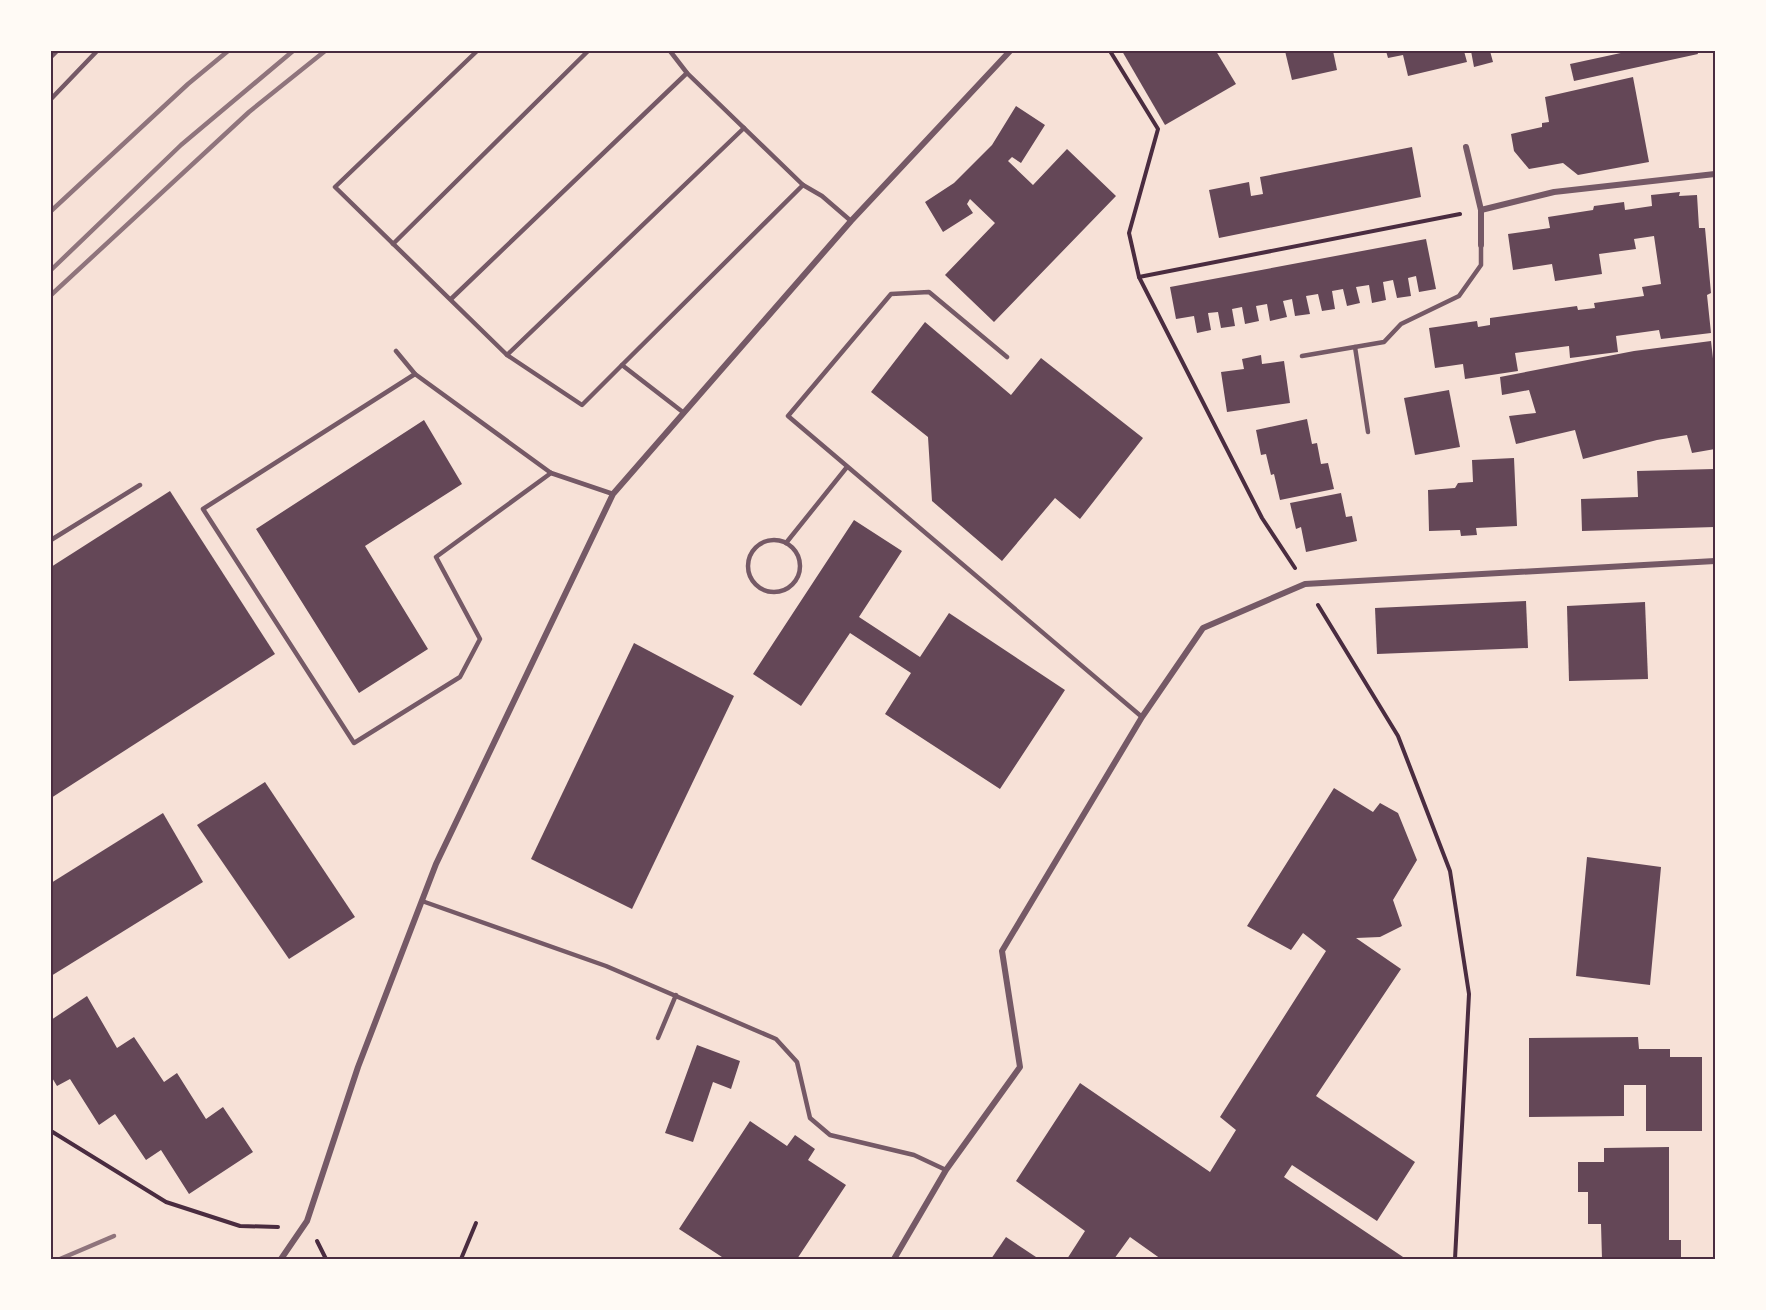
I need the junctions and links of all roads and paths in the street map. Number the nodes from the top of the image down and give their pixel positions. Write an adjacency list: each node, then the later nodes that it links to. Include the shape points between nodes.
1 (57, 51): 8 (lane)
2 (97, 51): 10 (lane)
3 (477, 51): 17 (lane, via 335,187)
4 (588, 51): 17 (lane)
5 (670, 51): 9 (lane)
6 (1010, 51): 16 (street)
7 (1110, 51): 19 (path, via 1158,129 1129,233)
8 (51, 57)
9 (687, 73): 11 (lane); 20 (lane)
10 (51, 99)
11 (744, 128): 14 (lane); 23 (lane)
12 (1466, 147): 15 (street)
13 (1715, 174): 15 (street, via 1554,192)
14 (804, 184): 16 (lane); 26 (lane)
15 (1481, 210): 18 (street); 19 (path)
16 (851, 220): 28 (street)
17 (393, 244): 20 (lane)
18 (1481, 245): 21 (lane, via 1481,265 1459,296 1401,324 1384,342)
19 (1139, 277): 37 (path, via 1262,518)
20 (451, 299): 23 (lane)
21 (1355, 347): 24 (lane); 29 (lane)
22 (396, 351): 27 (lane)
23 (507, 355): 26 (lane, via 582,405)
24 (1302, 356)
25 (1007, 357): 30 (lane, via 928,292 891,294 788,416)
26 (622, 365): 28 (lane)
27 (415, 374): 31 (lane); 31 (lane, via 203,509 354,743 460,678 480,639 436,557)
28 (684, 413): 33 (street)
29 (1368, 432)
30 (847, 466): 35 (lane); 38 (lane)
31 (551, 473): 33 (lane)
32 (140, 485): 34 (lane)
33 (614, 494): 39 (street, via 436,864)
34 (51, 540)
35 (786, 543): 35 (lane, via 793,548 800,564 796,580 783,591 766,591 753,581 748,565 750,556 770,540)
36 (1715, 561): 37 (street)
37 (1305, 584): 38 (street, via 1203,628); 49 (path, via 1398,736 1450,871 1469,994)
38 (1142, 717): 43 (street, via 1002,951 1020,1067)
39 (422, 901): 40 (lane, via 551,946); 45 (street, via 358,1067)
40 (676, 996): 41 (lane); 43 (lane, via 777,1039 797,1062 810,1118 831,1135 914,1155)
41 (658, 1038)
42 (51, 1131): 45 (path, via 166,1202 240,1226)
43 (946, 1170): 48 (street)
44 (476, 1223): 47 (path)
45 (303, 1227): 46 (street)
46 (281, 1259)
47 (461, 1259)
48 (894, 1259)
49 (1455, 1259)

